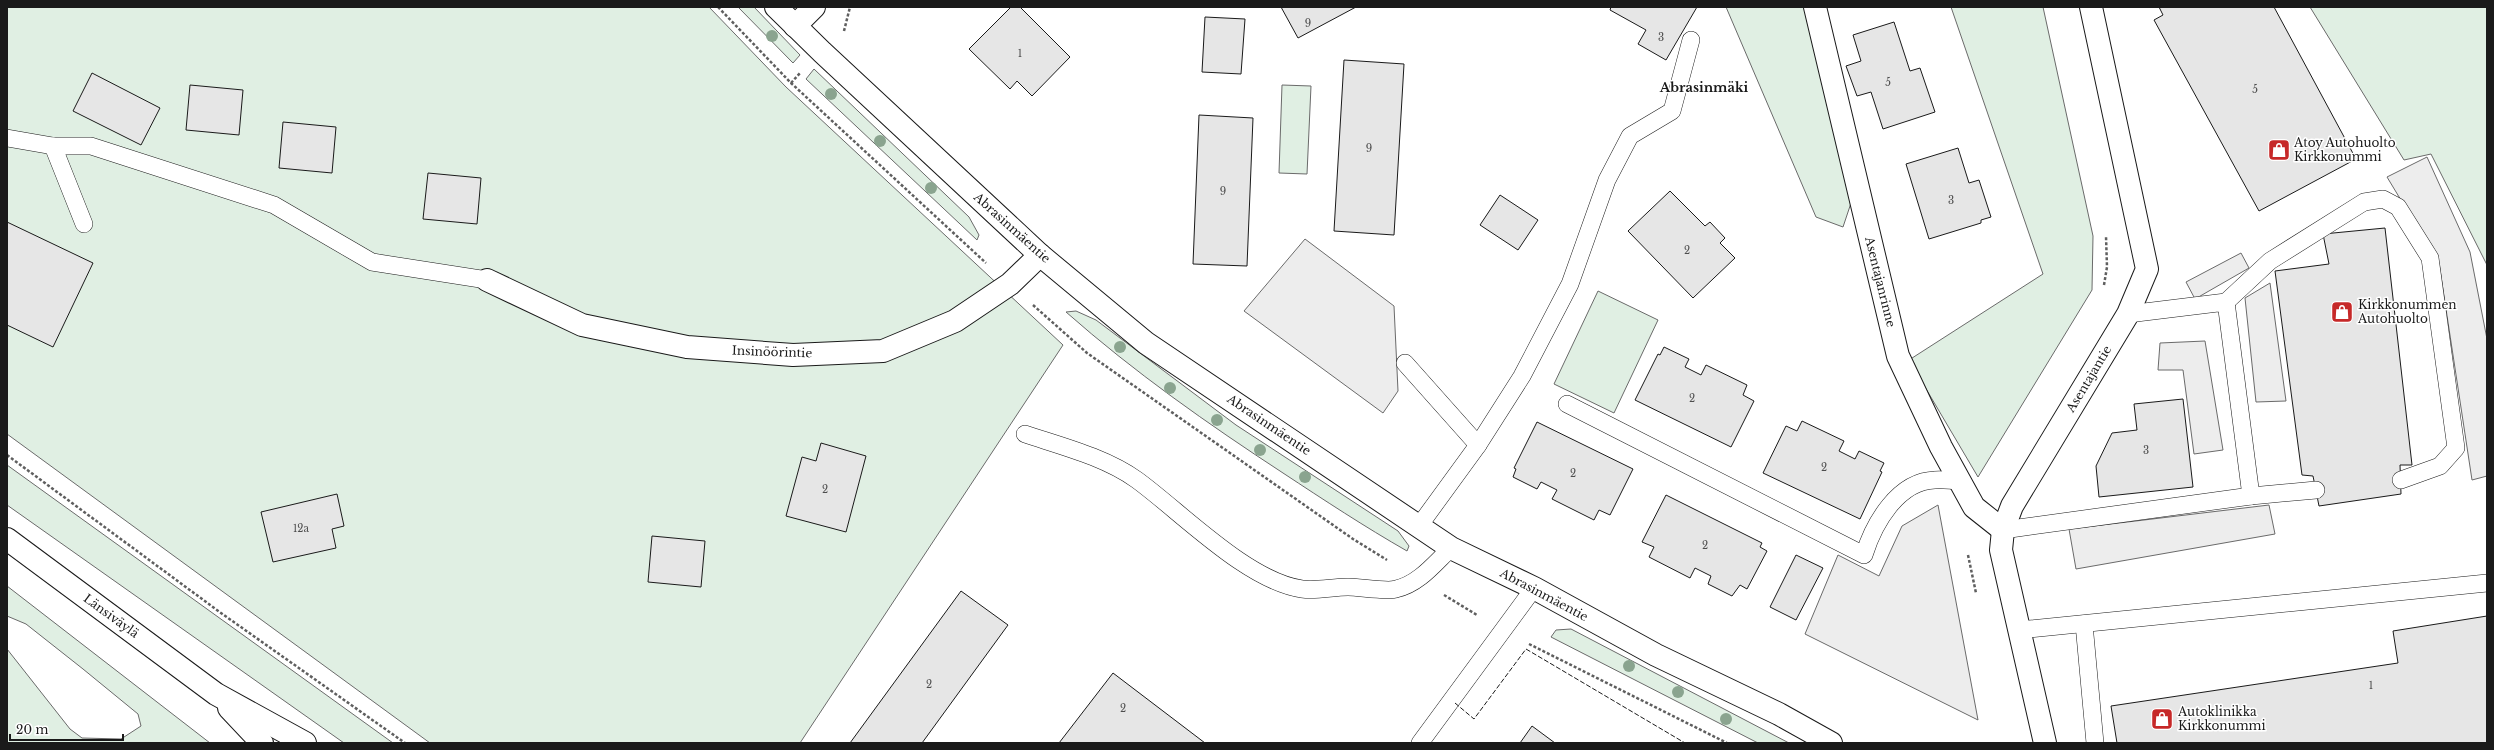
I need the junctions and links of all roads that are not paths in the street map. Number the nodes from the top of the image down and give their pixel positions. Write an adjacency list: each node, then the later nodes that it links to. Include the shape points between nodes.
1 (776, 7): 5 (street, Abrasinmäentie)
2 (814, 7): 5 (street)
3 (1815, 7): 19 (street, Asentajanrinne, via 1898,356)
4 (2090, 7): 13 (street, Asentajantie, via 2147,269)
5 (795, 26): 10 (street, Abrasinmäentie)
6 (1691, 40): 17 (lane, via 1672,112 1630,136 1607,180 1570,284 1522,376)
7 (7, 138): 8 (lane)
8 (53, 146): 9 (lane); 11 (lane, via 91,146 274,205 372,262)
9 (84, 224)
10 (1040, 254): 11 (street, Insinöörintie, via 1010,284 955,321 883,351 801,355 687,347 582,325); 22 (street, Abrasinmäentie, via 1146,343)
11 (487, 280)
12 (2226, 302): 13 (lane); 18 (lane, via 2270,262 2364,202 2383,199 2398,207 2430,258 2456,448 2440,466); 21 (lane)
13 (2128, 314): 23 (street, Asentajantie, via 2012,506)
14 (1406, 363): 17 (lane)
15 (1567, 404): 19 (lane, via 1864,555 1877,524 1901,493 1915,485 1934,480)
16 (1025, 434): 25 (lane, via 1085,453 1136,479 1190,525 1253,568 1286,585 1304,590 1369,587 1395,590 1418,579)
17 (1478, 445): 22 (lane)
18 (2400, 480)
19 (1960, 481): 23 (street, Asentajanrinne, via 1974,507)
20 (2316, 490): 21 (lane)
21 (2251, 496): 23 (lane)
22 (1419, 526): 25 (street, Abrasinmäentie)
23 (2004, 530): 29 (street, Asentajantie, via 2001,550)
24 (7, 539): 30 (street, Länsiväylä)
25 (1451, 548): 27 (street, Abrasinmäentie)
26 (2487, 583): 28 (lane)
27 (1534, 588): 33 (lane); 34 (street, Abrasinmäentie, via 1656,655 1779,714)
28 (2084, 624): 29 (lane); 36 (lane)
29 (2020, 630): 35 (street, Asentajantie)
30 (216, 694): 31 (street, Länsiväylä); 32 (street, Länsiväylä)
31 (262, 743)
32 (305, 743)
33 (1420, 743)
34 (1831, 743)
35 (2045, 743)
36 (2095, 743)

